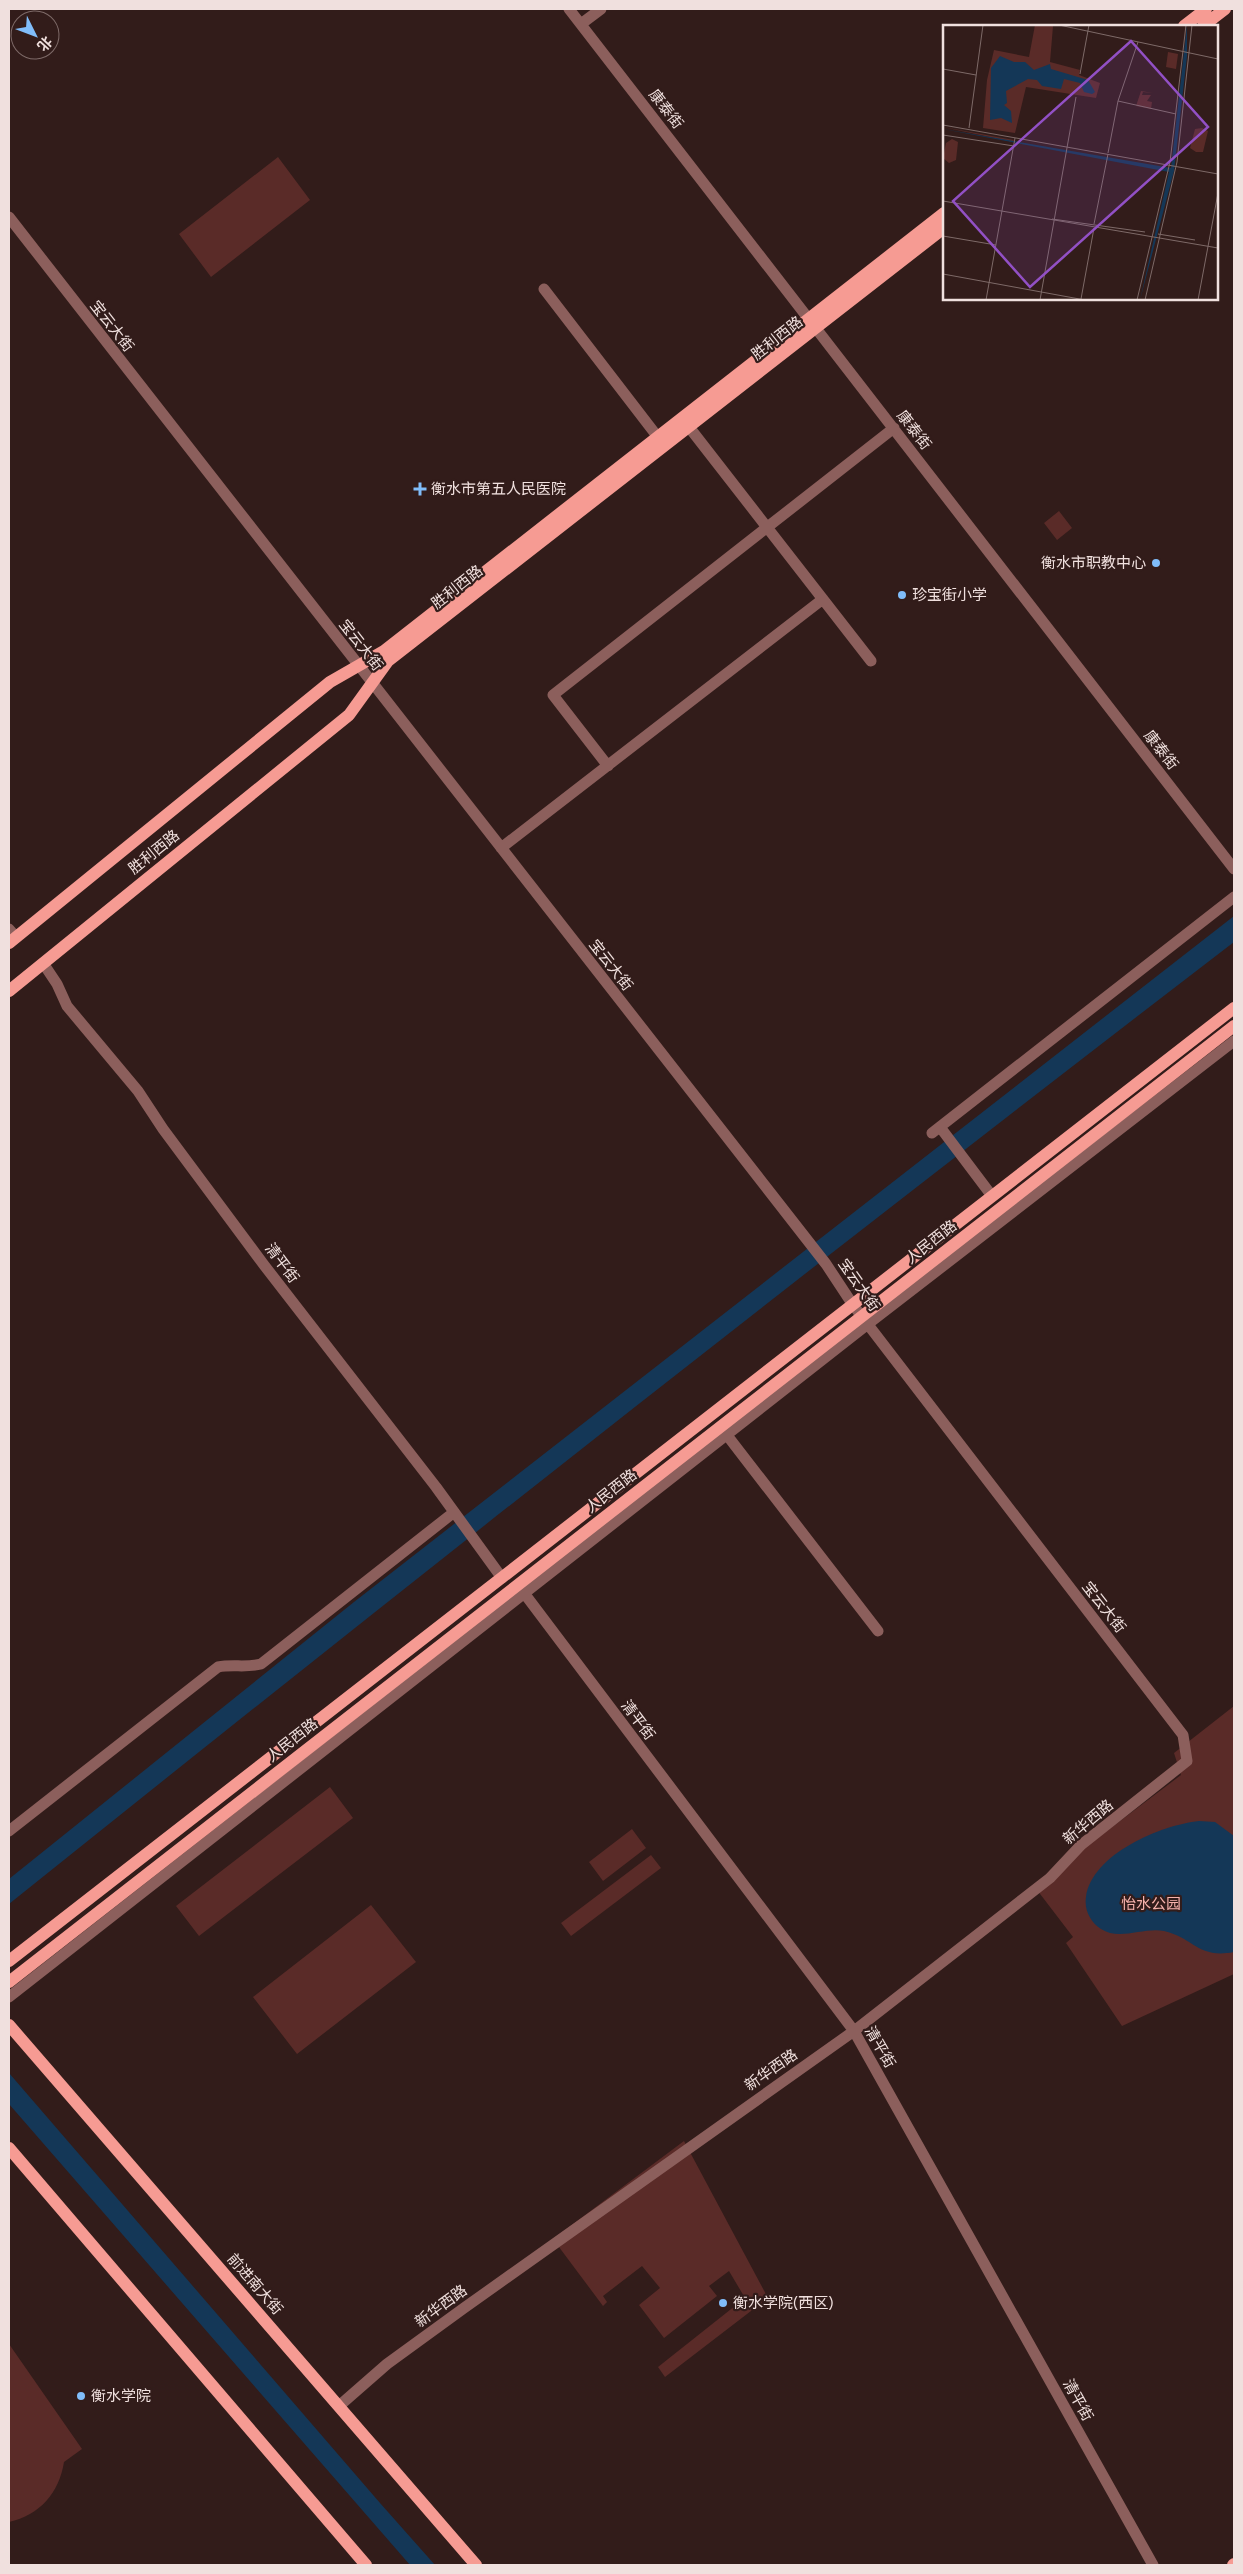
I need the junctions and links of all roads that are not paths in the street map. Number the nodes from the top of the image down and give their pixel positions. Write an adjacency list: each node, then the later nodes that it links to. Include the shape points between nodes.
1 (569, 9): 5 (street, 康泰街)
2 (601, 9): 5 (street)
3 (1206, 9): 6 (main road)
4 (1225, 9): 7 (main road)
5 (581, 24): 12 (street, 康泰街)
6 (1185, 25)
7 (1204, 25)
8 (943, 214): 12 (main road, 胜利西路)
9 (9, 217): 19 (street, 宝云大街)
10 (943, 229): 12 (main road, 胜利西路)
11 (544, 288): 15 (street)
12 (812, 323): 13 (main road, 胜利西路); 14 (street, 康泰街); 15 (main road, 胜利西路)
13 (689, 427): 16 (street); 20 (main road, 胜利西路, via 388,661)
14 (894, 428): 16 (street); 23 (street, 康泰街)
15 (657, 436): 19 (main road, 胜利西路, via 384,651)
16 (767, 528): 17 (street); 21 (street, via 553,696)
17 (823, 599): 18 (street); 21 (street)
18 (871, 661)
19 (358, 666): 20 (street, 宝云大街); 25 (main road, 胜利西路, via 330,682)
20 (372, 683): 22 (street, 宝云大街); 26 (main road, 胜利西路, via 349,715)
21 (608, 766): 22 (street)
22 (501, 848): 32 (street, 宝云大街, via 809,1241)
23 (1234, 869)
24 (1234, 897): 31 (street, via 939,1131)
25 (11, 936)
26 (43, 963): 27 (main road, 胜利西路); 35 (street, 清平街, via 67,1006 138,1091 259,1258)
27 (9, 991)
28 (1234, 1008): 31 (main road, 人民西路)
29 (1234, 1026): 33 (main road, 人民西路)
30 (1234, 1041): 33 (street)
31 (992, 1196): 32 (main road, 人民西路)
32 (853, 1305): 33 (street, 宝云大街); 36 (main road, 人民西路)
33 (865, 1320): 34 (main road, 人民西路); 39 (street, 宝云大街)
34 (724, 1431): 37 (main road, 人民西路); 38 (street)
35 (455, 1516): 36 (street, 清平街); 40 (street, via 261,1664 247,1668 233,1664 218,1667)
36 (502, 1578): 41 (main road, 人民西路)
37 (521, 1589): 42 (main road, 人民西路); 43 (street); 45 (street, 清平街)
38 (878, 1631)
39 (1183, 1734): 45 (street, 新华西路, via 1187,1761 1081,1845 1050,1878)
40 (9, 1831)
41 (9, 1961)
42 (9, 1982)
43 (9, 1997)
44 (9, 2025): 47 (main road, 前进南大街)
45 (854, 2031): 47 (street, 新华西路, via 457,2313 388,2364); 50 (street, 清平街)
46 (9, 2148): 48 (main road)
47 (339, 2406): 49 (main road, 前进南大街)
48 (366, 2565)
49 (476, 2565)
50 (1153, 2565)

